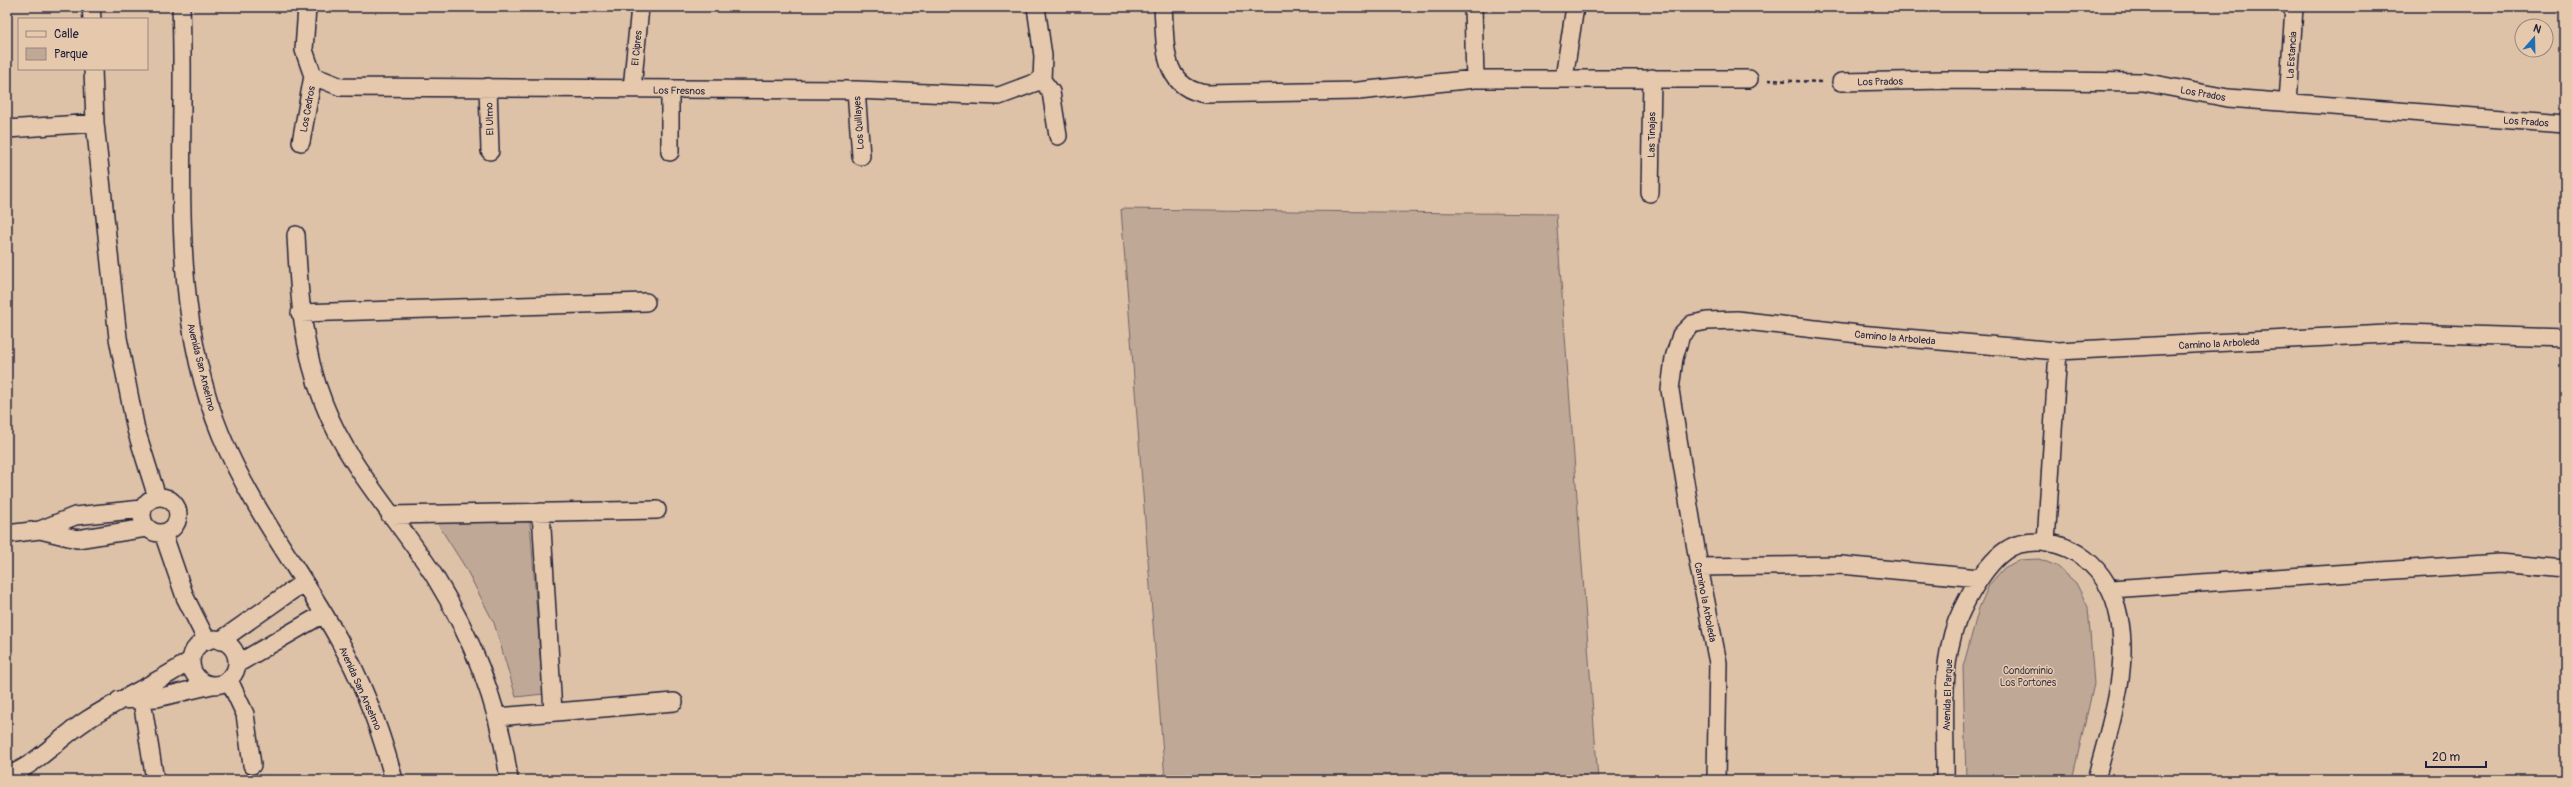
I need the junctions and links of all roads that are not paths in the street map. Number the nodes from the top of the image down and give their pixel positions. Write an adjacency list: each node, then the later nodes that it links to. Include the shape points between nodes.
1 (91, 7): 10 (street)
2 (181, 7): 51 (street, Avenida San Anselmo, via 184,270 194,345 211,409 236,469)
3 (307, 7): 12 (street, via 304,50)
4 (640, 7): 20 (street, El Cipres)
5 (1036, 7): 17 (street, via 1043,56)
6 (1163, 7): 15 (street, via 1171,71 1182,85 1198,93 1358,91)
7 (1473, 7): 15 (street)
8 (1576, 7): 13 (street)
9 (2294, 7): 23 (street, La Estancia)
10 (92, 18)
11 (93, 70): 24 (street)
12 (313, 76): 19 (street, Los Fresnos, via 341,86); 28 (street, Los Cedros)
13 (1564, 78): 14 (street); 15 (street)
14 (1652, 78): 16 (street); 32 (street, Las Tinajas)
15 (1475, 79)
16 (1749, 79)
17 (1042, 80): 22 (street, Los Fresnos, via 999,96); 27 (street, via 1051,92)
18 (1841, 82): 23 (street, Los Prados, via 2143,82 2228,98)
19 (488, 87): 20 (street, Los Fresnos); 29 (street, El Ulmo)
20 (632, 89): 21 (street, Los Fresnos)
21 (670, 90): 22 (street, Los Fresnos); 30 (street)
22 (856, 90): 31 (street, Los Quillayes)
23 (2288, 103): 25 (street, Los Prados)
24 (95, 123): 26 (street); 38 (street, via 118,338 136,430)
25 (2565, 124)
26 (7, 130)
27 (1058, 136)
28 (301, 142)
29 (490, 151)
30 (670, 152)
31 (861, 156)
32 (1650, 193)
33 (296, 235): 35 (street)
34 (646, 302): 35 (street)
35 (300, 313): 42 (street, via 311,369 324,405 347,452)
36 (2565, 338): 37 (street, Camino la Arboleda, via 2405,333)
37 (2058, 351): 47 (street); 48 (street, Camino la Arboleda, via 1858,334 1737,320 1692,324 1681,335 1674,358 1670,390)
38 (156, 497): 39 (street, via 146,502); 45 (street, via 169,499 178,513 175,525)
39 (142, 509): 43 (street, via 142,520); 44 (street, via 75,516)
40 (657, 510): 41 (street)
41 (541, 512): 42 (street); 62 (street)
42 (390, 515): 63 (street, via 434,576 459,620 474,650)
43 (146, 528): 44 (street, via 77,539); 45 (street, via 154,533)
44 (40, 530): 46 (street)
45 (163, 533): 54 (street, via 185,597)
46 (7, 534)
47 (2046, 543): 50 (street, Avenida El Parque, via 2019,544 1995,559); 52 (street, Avenida El Parque, via 2068,547 2095,566)
48 (1698, 567): 50 (street, via 1841,565); 69 (street, Camino la Arboleda, via 1718,663)
49 (2565, 569): 52 (street, via 2500,563)
50 (1979, 578): 70 (street, Avenida El Parque, via 1957,621 1947,660)
51 (304, 582): 53 (street, Avenida San Anselmo); 54 (street)
52 (2112, 589): 71 (street, Avenida El Parque, via 2119,617 2122,653 2118,694)
53 (323, 614): 56 (street); 67 (street, Avenida San Anselmo, via 338,637 367,697)
54 (214, 641): 55 (street, via 194,652); 56 (street, via 232,648)
55 (191, 660): 58 (street, via 196,677); 59 (street, via 170,674)
56 (237, 664): 57 (street)
57 (229, 680): 58 (street); 64 (street, via 245,714)
58 (212, 685): 60 (street)
59 (116, 700): 60 (street); 65 (street, via 26,766)
60 (142, 701): 66 (street)
61 (674, 702): 62 (street)
62 (553, 712): 63 (street)
63 (497, 717): 68 (street)
64 (252, 765)
65 (7, 776)
66 (155, 780)
67 (394, 780)
68 (509, 780)
69 (1716, 780)
70 (1945, 780)
71 (2096, 780)

